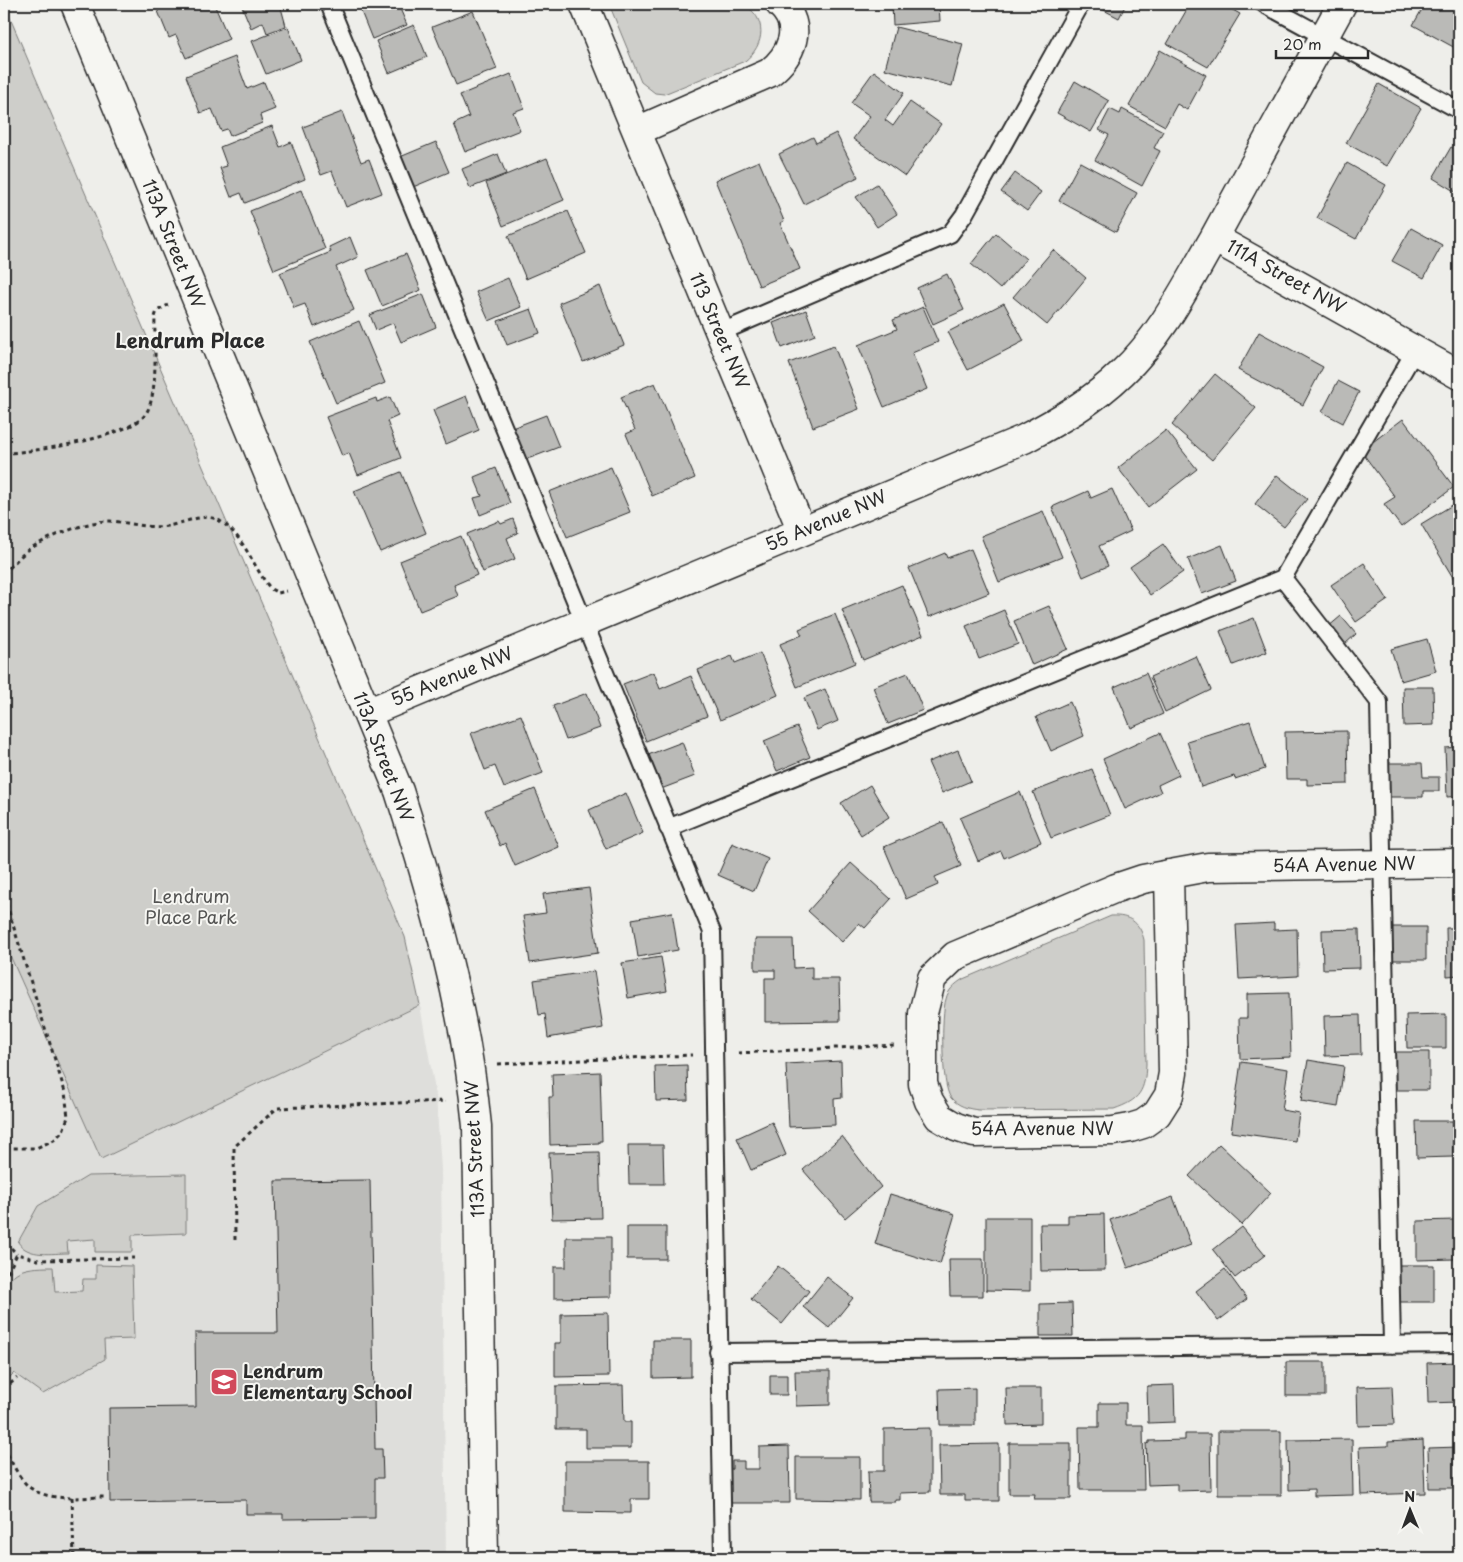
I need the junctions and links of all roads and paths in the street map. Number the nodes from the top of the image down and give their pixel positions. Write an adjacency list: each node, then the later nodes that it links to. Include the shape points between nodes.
1 (75, 4): 12 (street, 113A Street NW)
2 (329, 4): 21 (lane)
3 (584, 4): 10 (street, 113 Street NW)
4 (780, 4): 10 (street, via 793,26 787,57 780,65 769,73)
5 (1081, 4): 13 (lane, via 964,215 950,234)
6 (1264, 4): 8 (lane)
7 (1342, 4): 8 (street, 111A Street NW)
8 (1324, 36): 9 (lane); 11 (street, 111A Street NW)
9 (1459, 110)
10 (637, 131): 13 (street, 113 Street NW)
11 (1214, 238): 14 (street, 111A Street NW); 17 (street, 55 Avenue NW, via 1173,309 1139,355 1101,392 1024,439)
12 (194, 295): 16 (path, via 157,311 153,392 145,414 137,423 53,448); 20 (street, 113A Street NW)
13 (719, 333): 17 (street, 113 Street NW)
14 (1416, 348): 15 (street, 111A Street NW); 19 (lane)
15 (1459, 374)
16 (4, 452)
17 (802, 531): 21 (street, 55 Avenue NW)
18 (4, 574): 20 (path, via 28,550 91,524 110,521 167,526 207,517 223,523 236,535 271,589 278,593)
19 (1283, 578): 23 (lane); 25 (lane, via 1379,702)
20 (314, 585): 22 (street, 113A Street NW)
21 (584, 623): 22 (street, 55 Avenue NW); 23 (lane)
22 (367, 713): 28 (street, 113A Street NW, via 399,791 437,916 456,992)
23 (668, 828): 37 (lane, via 712,932)
24 (1459, 863): 25 (street, 54A Avenue NW)
25 (1381, 864): 26 (street, 54A Avenue NW, via 1208,867); 36 (lane)
26 (1169, 874): 26 (street, 54A Avenue NW, via 1116,888 955,956 944,965 932,978 923,1013 923,1084 939,1117 974,1133 1113,1131 1143,1124 1157,1114 1168,1095 1173,1073)
27 (4, 896): 29 (path, via 66,1092 68,1116 63,1130 46,1146 25,1150)
28 (474, 1099): 31 (path, via 277,1108 234,1147); 44 (street, 113A Street NW)
29 (4, 1148)
30 (4, 1234): 32 (path, via 8,1245)
31 (235, 1240)
32 (17, 1254): 33 (path, via 38,1260); 34 (path)
33 (134, 1258)
34 (4, 1280)
35 (1459, 1344): 36 (lane)
36 (1392, 1345): 37 (lane)
37 (718, 1352): 45 (lane)
38 (17, 1378): 39 (path)
39 (4, 1389)
40 (4, 1447): 41 (path, via 27,1485 37,1492)
41 (72, 1497): 42 (path); 43 (path)
42 (105, 1497)
43 (74, 1558)
44 (484, 1558)
45 (722, 1558)

